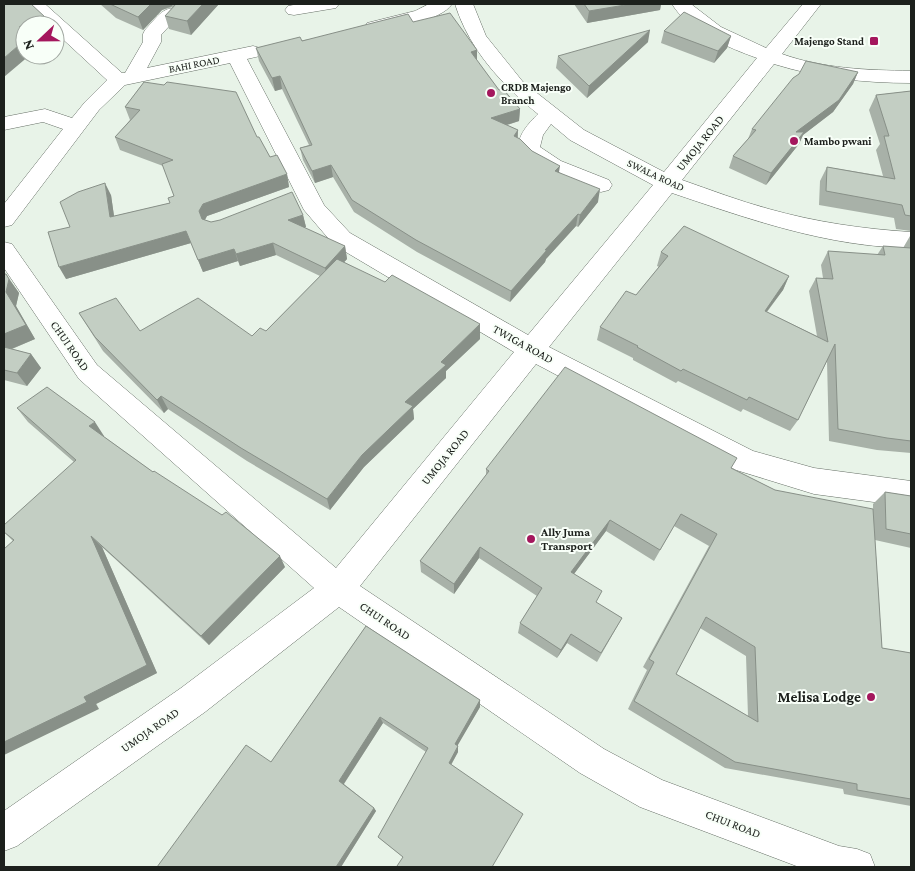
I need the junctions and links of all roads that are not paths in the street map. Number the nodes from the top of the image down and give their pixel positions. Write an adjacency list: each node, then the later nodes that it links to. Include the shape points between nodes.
1 (35, 4): 13 (street)
2 (330, 4): 7 (street)
3 (443, 4): 9 (street, via 421,16)
4 (464, 4): 15 (street, SWALA ROAD, via 477,37 516,86)
5 (681, 4): 12 (street, via 717,34)
6 (812, 4): 12 (street, UMOJA ROAD)
7 (294, 10)
8 (172, 13): 13 (street, via 152,34 152,42)
9 (360, 30)
10 (274, 48): 11 (street, BAHI ROAD)
11 (236, 56): 13 (street, BAHI ROAD); 23 (street, TWIGA ROAD, via 296,194 316,210 342,239)
12 (769, 58): 14 (street, via 809,69 864,78); 18 (street, UMOJA ROAD)
13 (125, 78): 17 (street, via 92,106)
14 (911, 78)
15 (550, 113): 18 (street, SWALA ROAD, via 577,135); 19 (street, via 536,128 529,143 530,150 553,166)
16 (4, 123): 17 (street, via 45,115)
17 (76, 127): 20 (street)
18 (667, 182): 21 (street, SWALA ROAD, via 765,216 825,230); 23 (street, UMOJA ROAD)
19 (601, 185)
20 (4, 218)
21 (911, 240)
22 (4, 250): 25 (street, CHUI ROAD, via 88,372)
23 (532, 350): 24 (street, TWIGA ROAD, via 746,461 814,481); 25 (street, UMOJA ROAD)
24 (911, 494)
25 (338, 589): 26 (street, UMOJA ROAD, via 193,700); 27 (street, CHUI ROAD, via 592,761 653,794)
26 (4, 833)
27 (842, 866)

